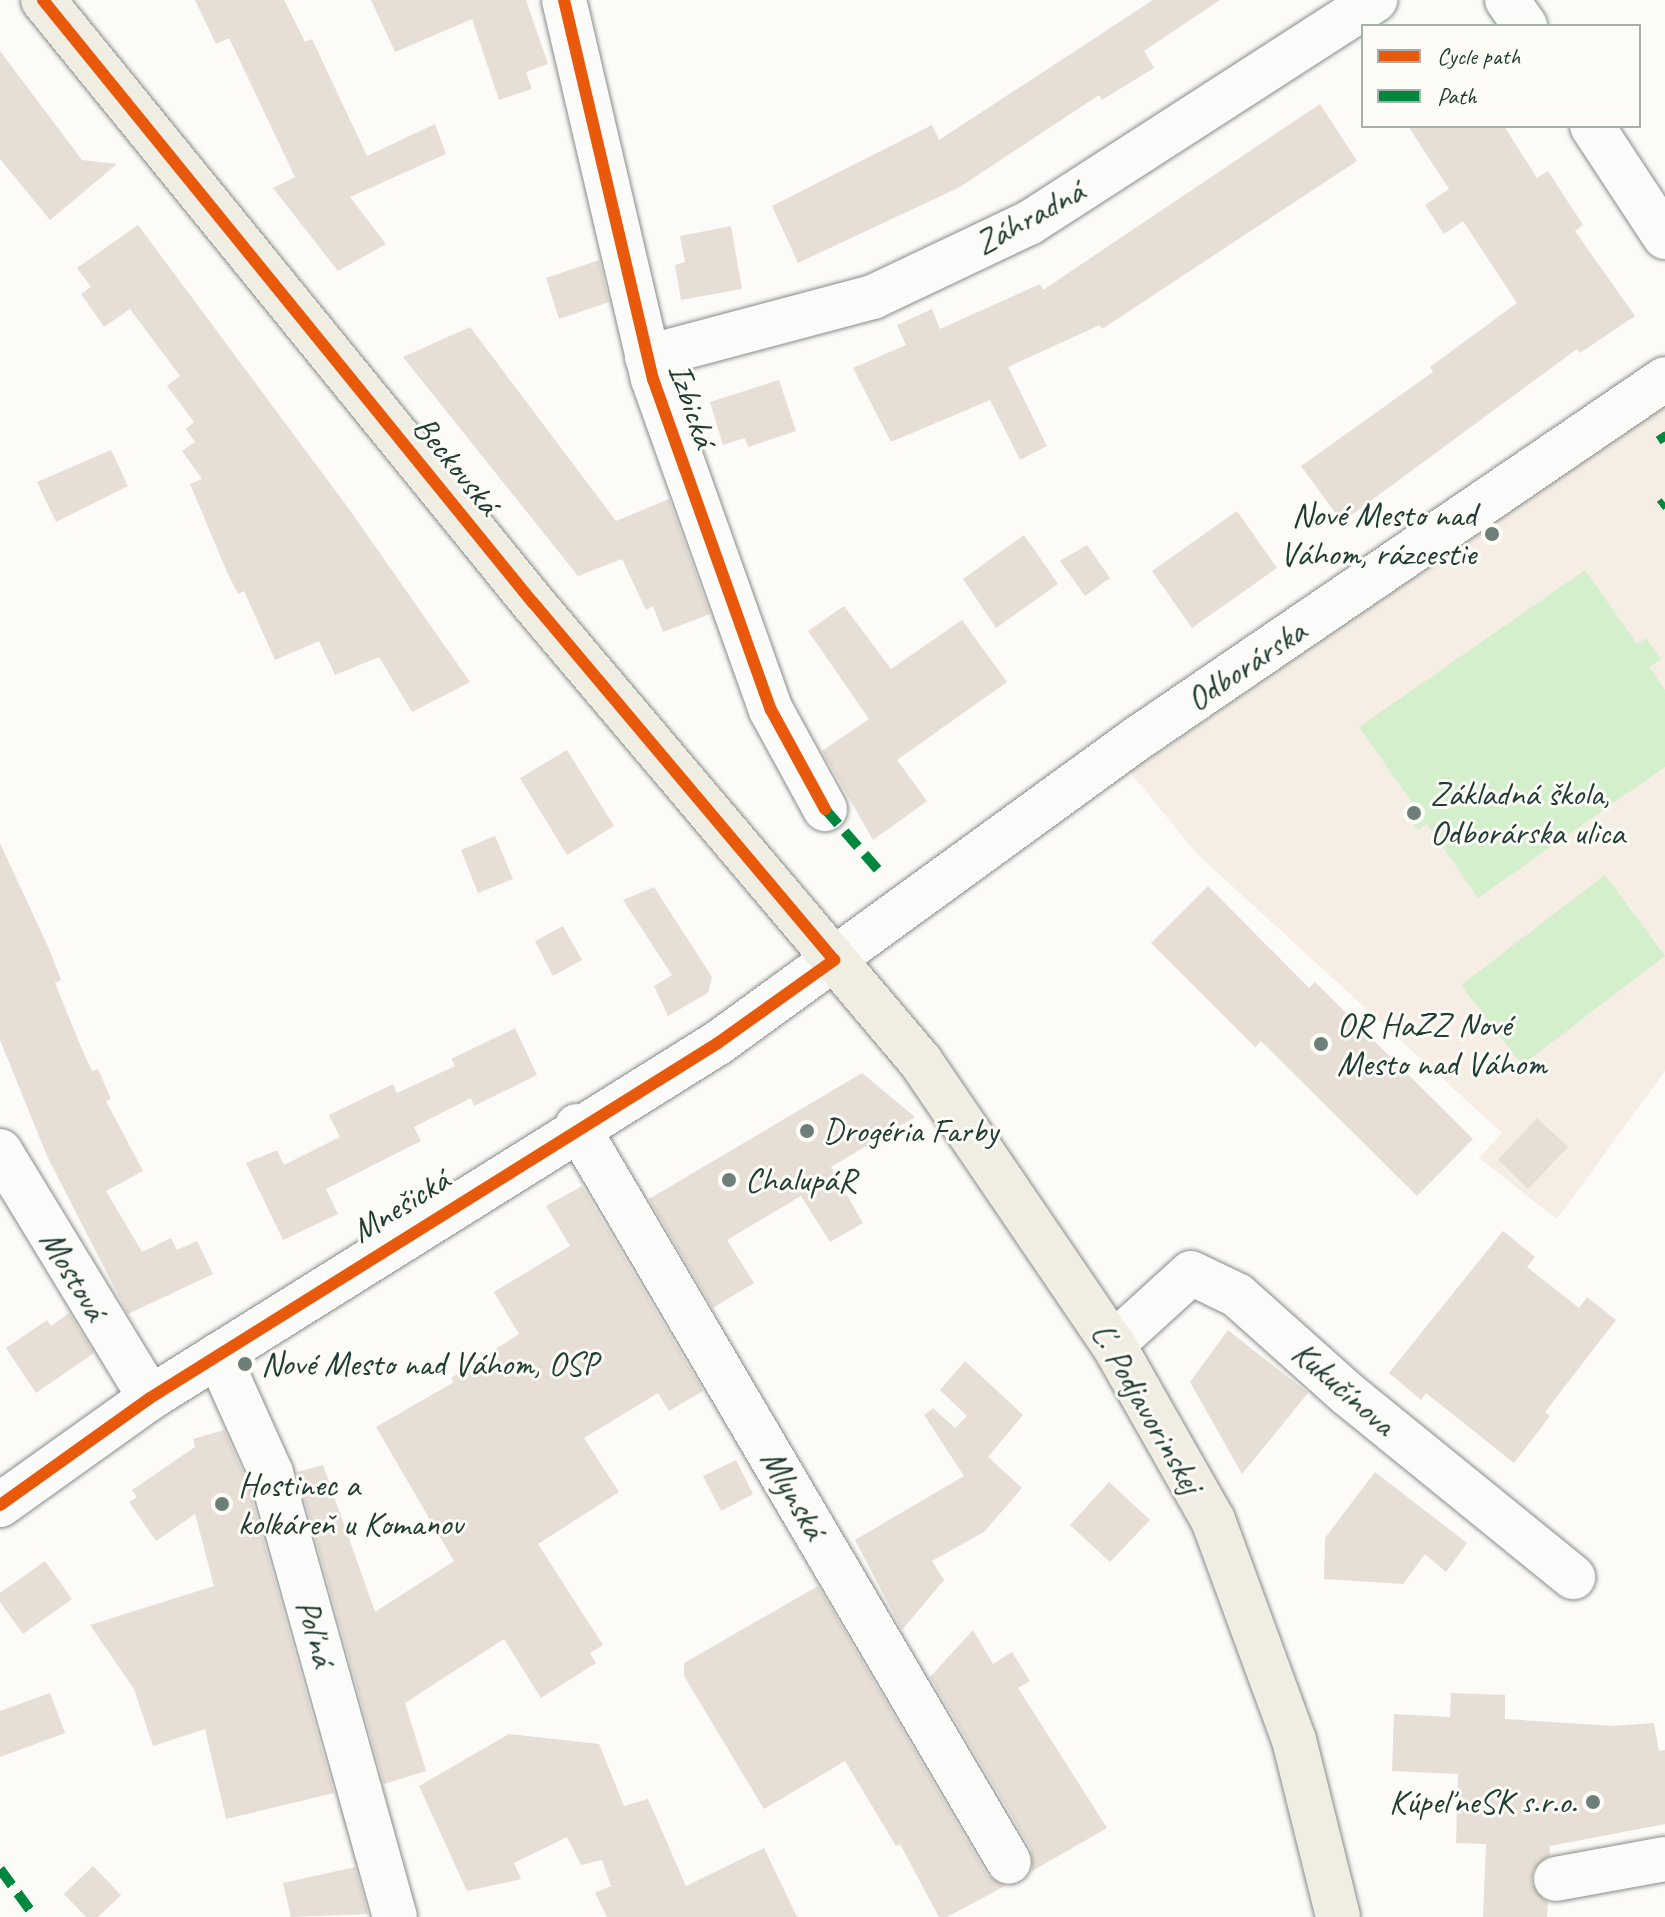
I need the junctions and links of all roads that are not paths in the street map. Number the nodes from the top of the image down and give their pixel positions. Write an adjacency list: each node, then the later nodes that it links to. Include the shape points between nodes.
1 (43, 0): 11 (main road, Beckovská, via 543,616)
2 (564, 0): 8 (street, Izbická)
3 (1375, 0): 8 (street, Záhradná, via 1029,223 873,297)
4 (1507, 0): 5 (street)
5 (1524, 24)
6 (1593, 128): 7 (street)
7 (1665, 237)
8 (647, 357): 10 (street, Izbická, via 771,710)
9 (1665, 379): 11 (street, Odborárska, via 1135,740)
10 (825, 809)
11 (834, 960): 12 (street, Mnešická, via 718,1043); 14 (main road, Ľ. Podjavorinskej, via 921,1062)
12 (577, 1126): 15 (street, Mnešická); 20 (street, Mlynská)
13 (0, 1151): 16 (street, Mostová)
14 (1113, 1344): 18 (street, Kukučínova, via 1191,1273 1237,1295 1349,1395); 23 (main road, Ľ. Podjavorinskej, via 1213,1520 1294,1740)
15 (218, 1355): 16 (street, Mnešická); 22 (street, Poľná, via 271,1473)
16 (150, 1398): 17 (street, Mnešická)
17 (0, 1505)
18 (1573, 1577)
19 (1665, 1859): 21 (street)
20 (1009, 1862)
21 (1556, 1879)
22 (395, 1917)
23 (1338, 1917)

